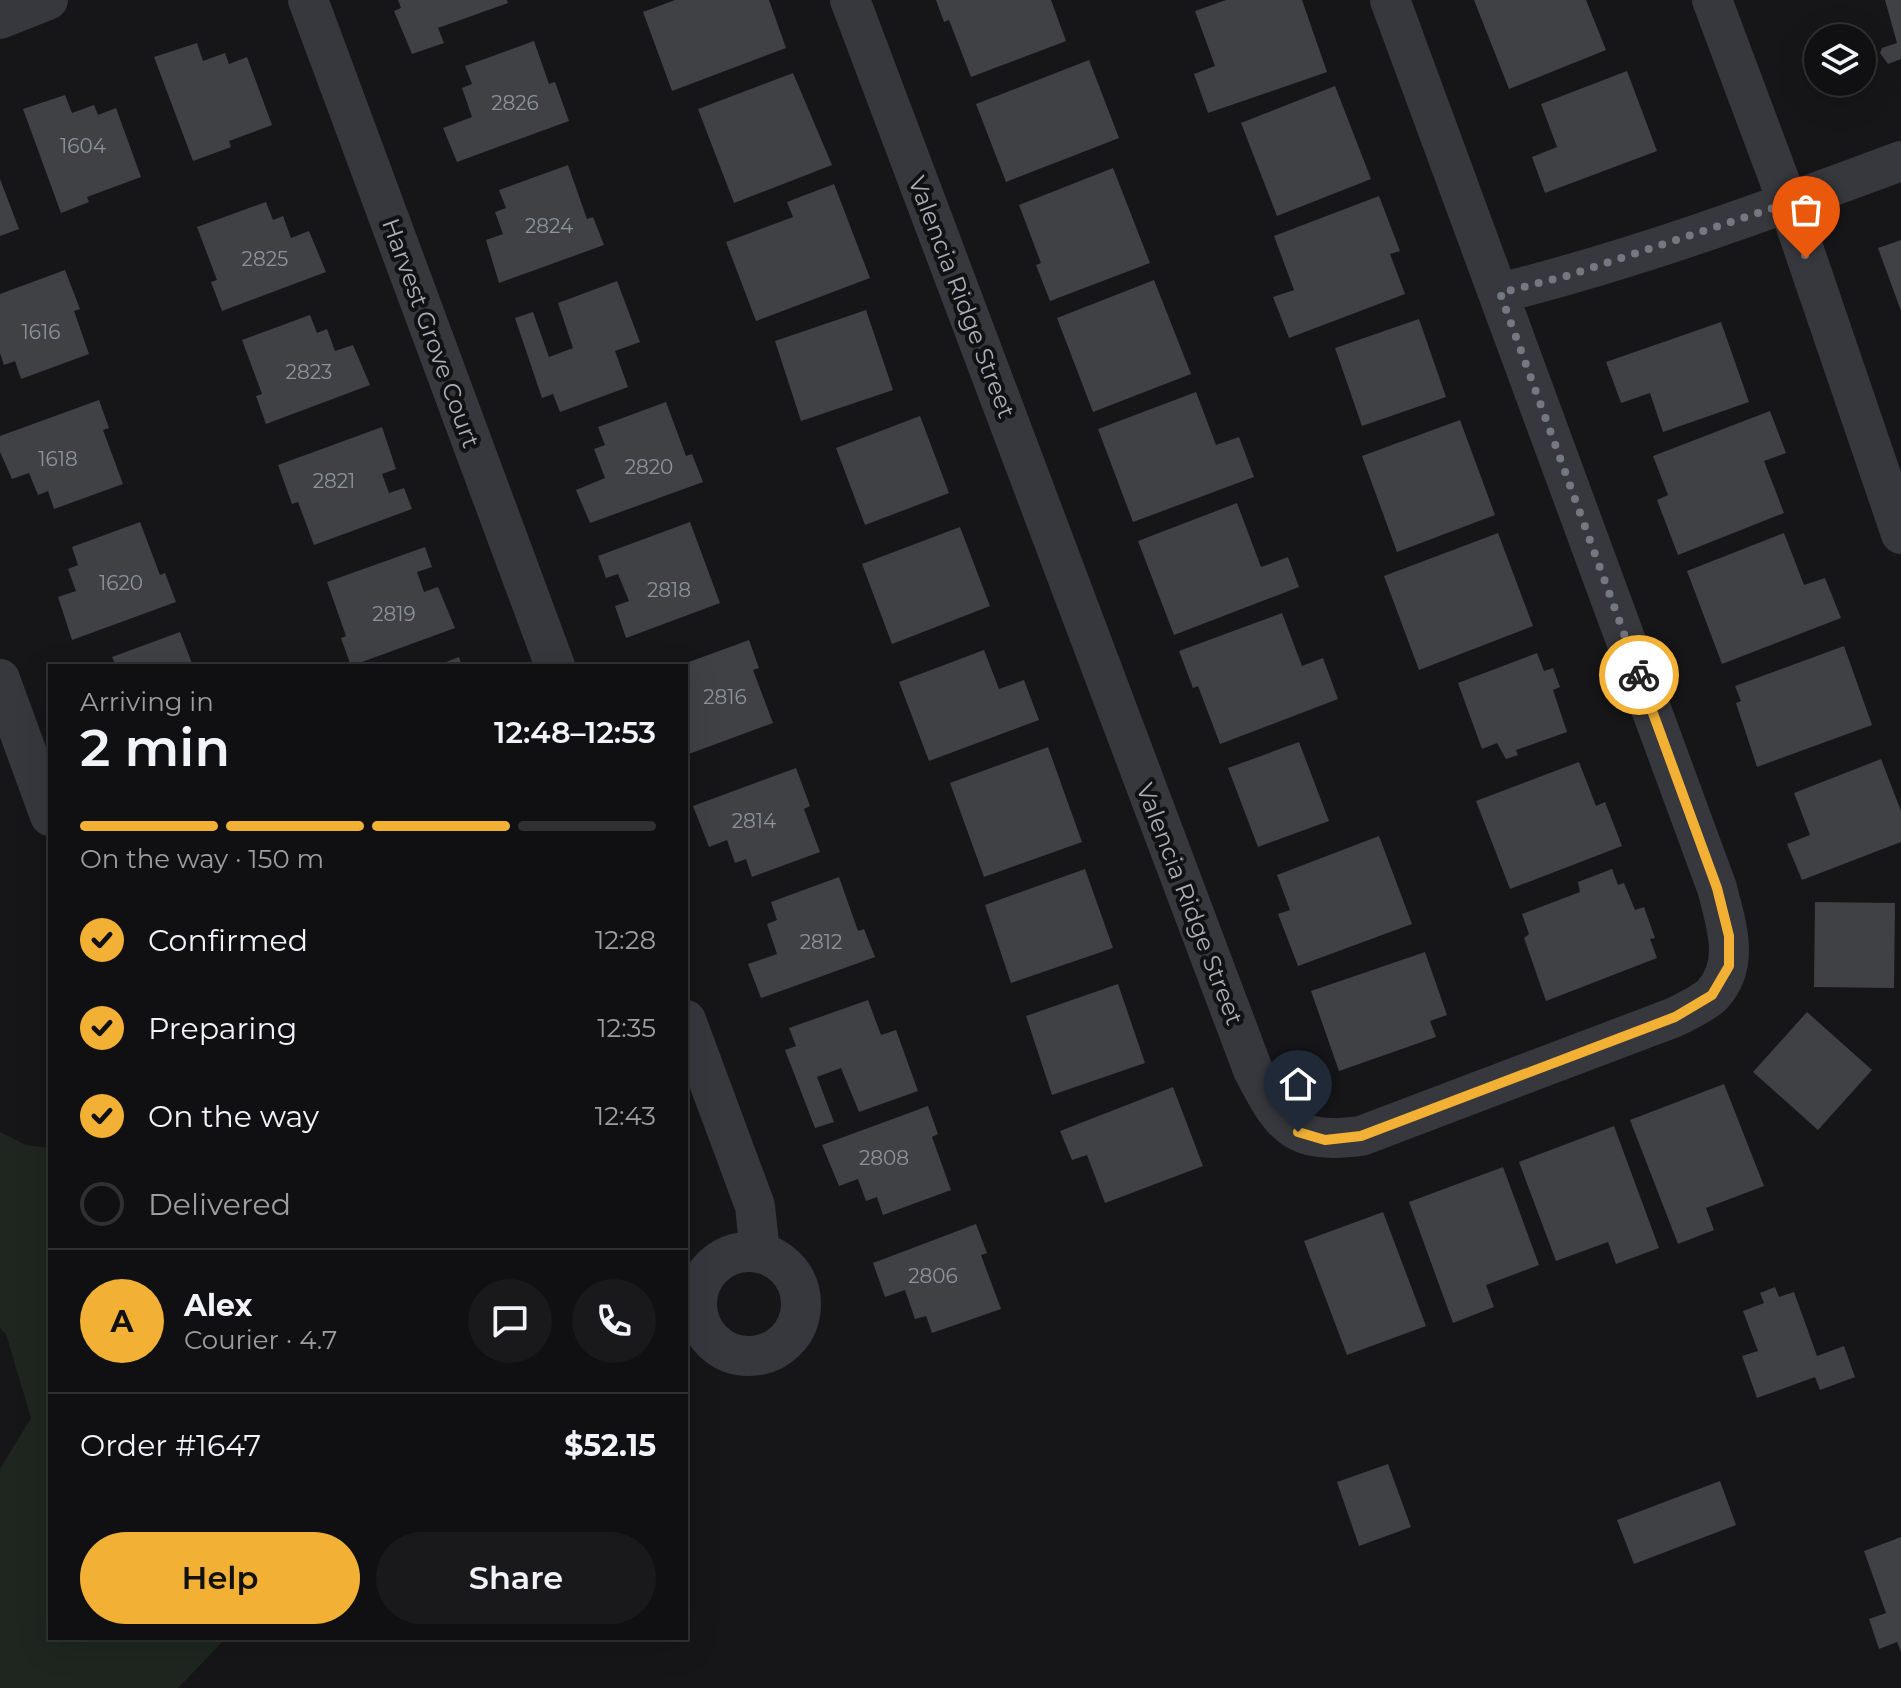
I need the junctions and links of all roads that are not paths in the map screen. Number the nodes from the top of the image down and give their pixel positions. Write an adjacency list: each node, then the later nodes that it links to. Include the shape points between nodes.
1 (48, 0): 6 (street)
2 (308, 0): 11 (street, Harvest Grove Court)
3 (850, 0): 9 (street, Valencia Ridge Street, via 1253,1070 1275,1112 1298,1132 1325,1140 1361,1136 1675,1017 1712,995 1729,966 1729,936 1717,888)
4 (1390, 0): 9 (street, Valencia Ridge Street)
5 (1712, 0): 8 (street)
6 (0, 19)
7 (1901, 161): 8 (street)
8 (1788, 203): 9 (street); 10 (street)
9 (1500, 293)
10 (1901, 534)
11 (554, 664)
12 (0, 679): 13 (street)
13 (48, 811)
14 (688, 1025): 15 (street, via 755,1206)
15 (760, 1253)

